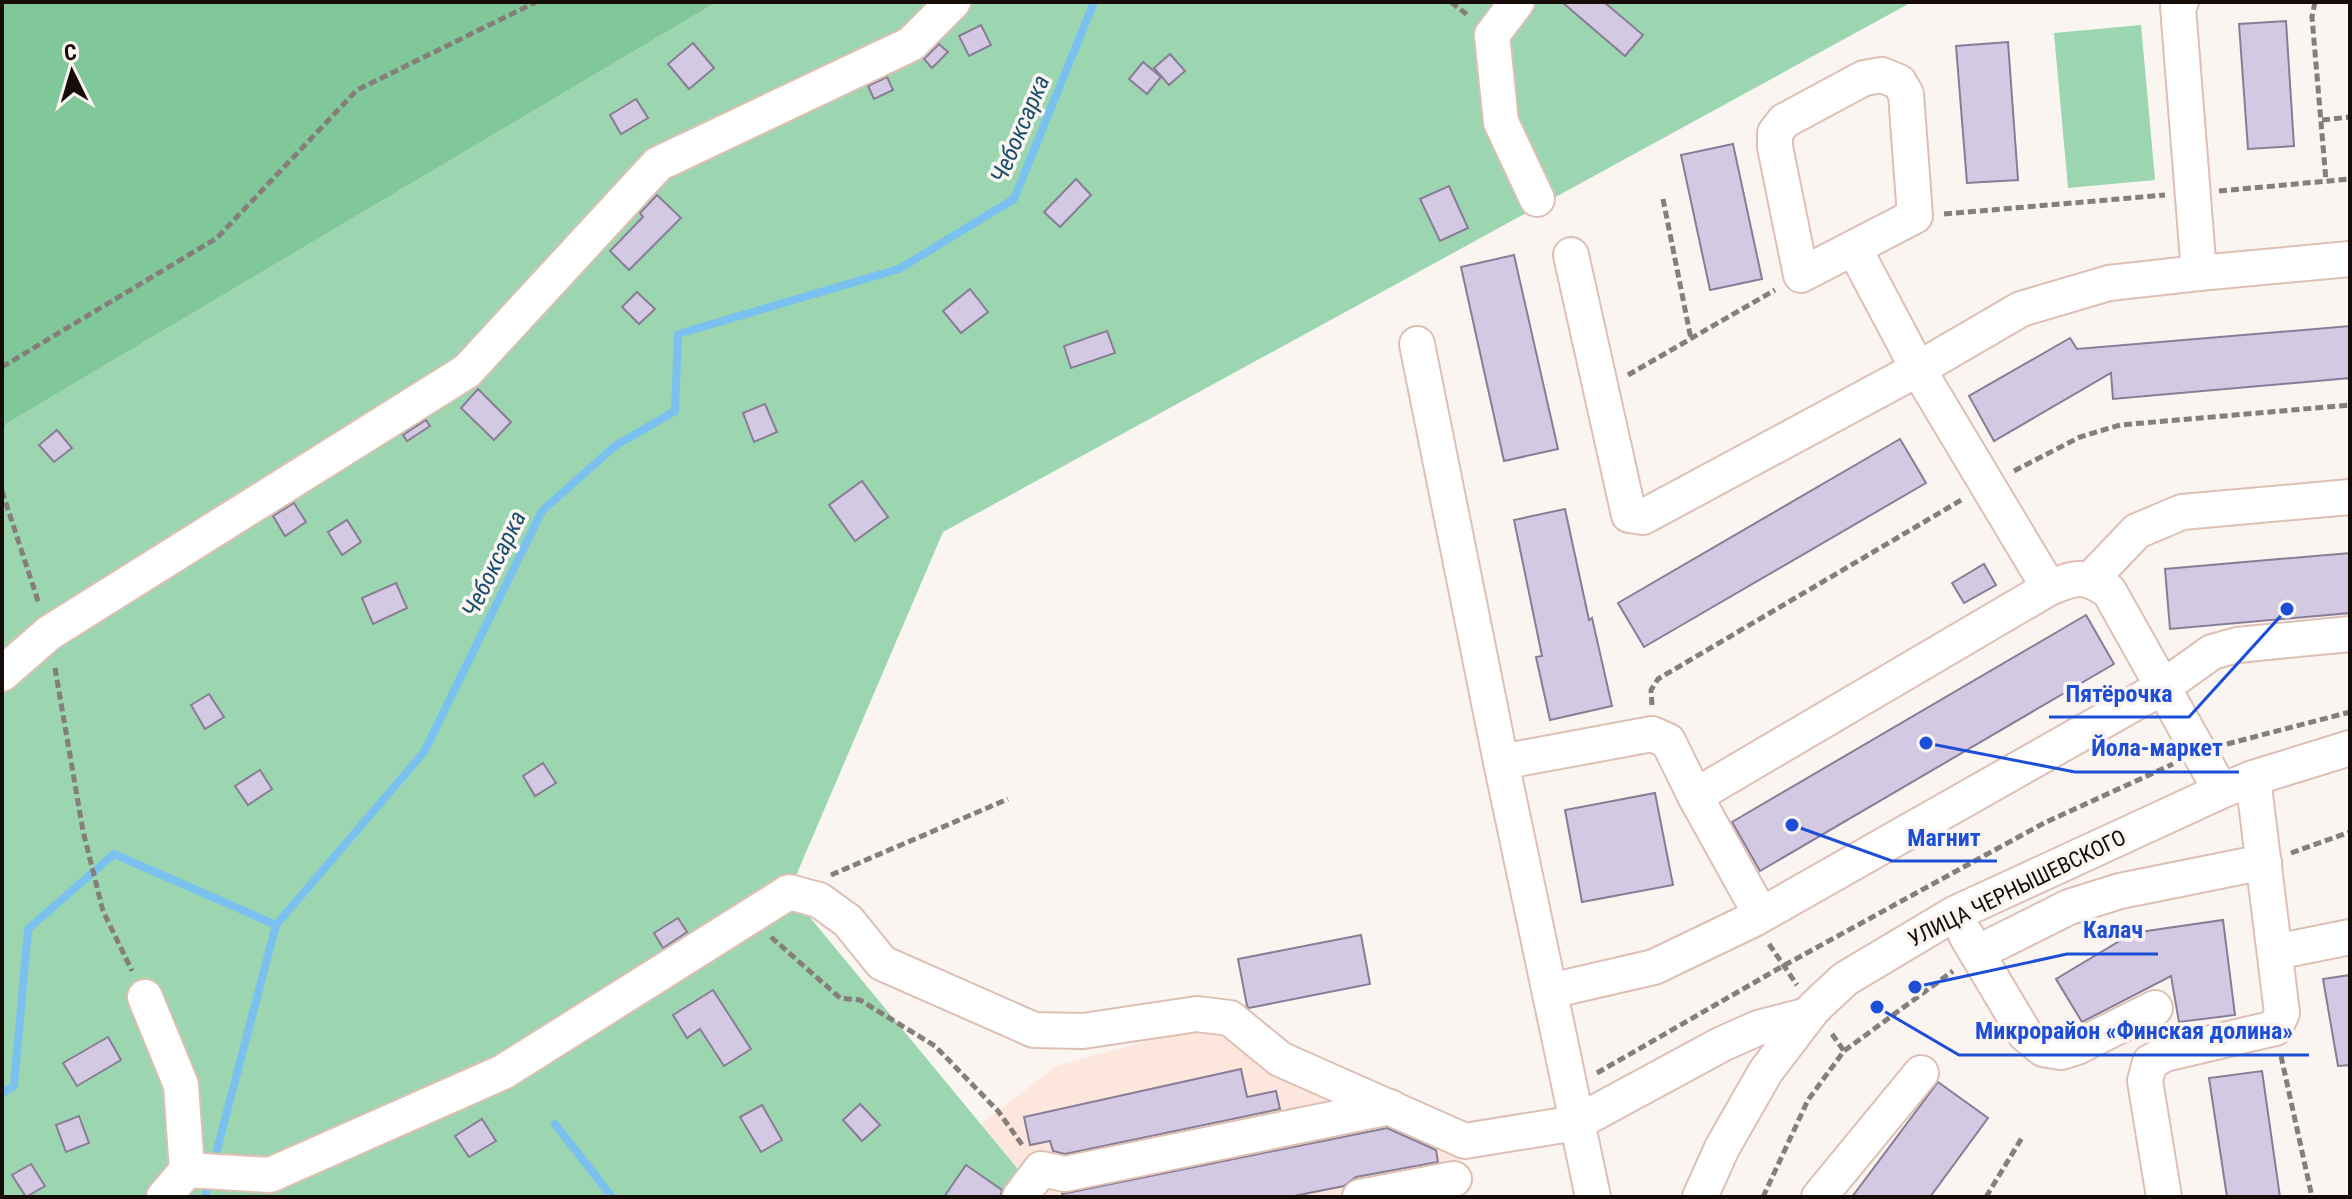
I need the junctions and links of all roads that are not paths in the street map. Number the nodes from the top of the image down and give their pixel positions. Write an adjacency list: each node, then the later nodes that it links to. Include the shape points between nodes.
1 (953, 2): 15 (street, via 911,44 658,164 467,371 49,633)
2 (1517, 2): 4 (street, via 1492,35 1501,122)
3 (2181, 2): 8 (street)
4 (1537, 199)
5 (1854, 248): 5 (street, via 1915,216 1906,94 1899,82 1882,75 1864,78 1784,121 1775,133 1801,275); 10 (street)
6 (1571, 255): 10 (street, via 1629,515 1643,517)
7 (2350, 259): 8 (street)
8 (2199, 273): 10 (street, via 2109,283 2021,309)
9 (1417, 344): 18 (street)
10 (1918, 369): 13 (street)
11 (2350, 497): 12 (street, via 2182,512 2137,531)
12 (2091, 579): 13 (street, via 2074,578); 16 (street, via 2109,591)
13 (2049, 588): 21 (street)
14 (2350, 634): 16 (street, via 2212,652)
15 (2, 674)
16 (2163, 687): 20 (street); 24 (street)
17 (2350, 748): 19 (street, УЛИЦА ЧЕРНЫШЕВСКОГО)
18 (1501, 762): 21 (street, via 1652,734 1668,741); 28 (street)
19 (2253, 778): 20 (street, УЛИЦА ЧЕРНЫШЕВСКОГО); 22 (street)
20 (2221, 791): 23 (street, УЛИЦА ЧЕРНЫШЕВСКОГО)
21 (1695, 796): 24 (street)
22 (2264, 862): 26 (street); 27 (street, via 2120,891 2069,907)
23 (1954, 914): 27 (street); 31 (street, УЛИЦА ЧЕРНЫШЕВСКОГО, via 1845,979)
24 (1758, 917): 28 (street, via 1654,967)
25 (2350, 937): 26 (street)
26 (2275, 952): 45 (street, via 2282,1013 2275,1028 2150,1062 2145,1081)
27 (1977, 953): 30 (street, via 2025,1034 2043,1049 2061,1052 2077,1047)
28 (1550, 991): 34 (street)
29 (145, 997): 36 (street, via 181,1085)
30 (2155, 1008)
31 (1812, 1011): 34 (street, via 1722,1044); 43 (street, УЛИЦА ЧЕРНЫШЕВСКОГО, via 1766,1071)
32 (1921, 1073): 44 (street)
33 (1390, 1107): 35 (street); 37 (street, via 1280,1059 1230,1018 1197,1014 1083,1031 1034,1030 882,963 848,921 819,900 789,892 503,1072); 40 (street, via 1065,1174 1041,1169)
34 (1576, 1123): 35 (street); 42 (street)
35 (1465, 1141): 38 (street)
36 (187, 1170): 37 (street, via 231,1172); 39 (street)
37 (277, 1186)
38 (1455, 1188): 41 (street)
39 (164, 1197)
40 (1020, 1197)
41 (1360, 1197)
42 (1593, 1197)
43 (1700, 1197)
44 (1819, 1197)
45 (2164, 1197)

